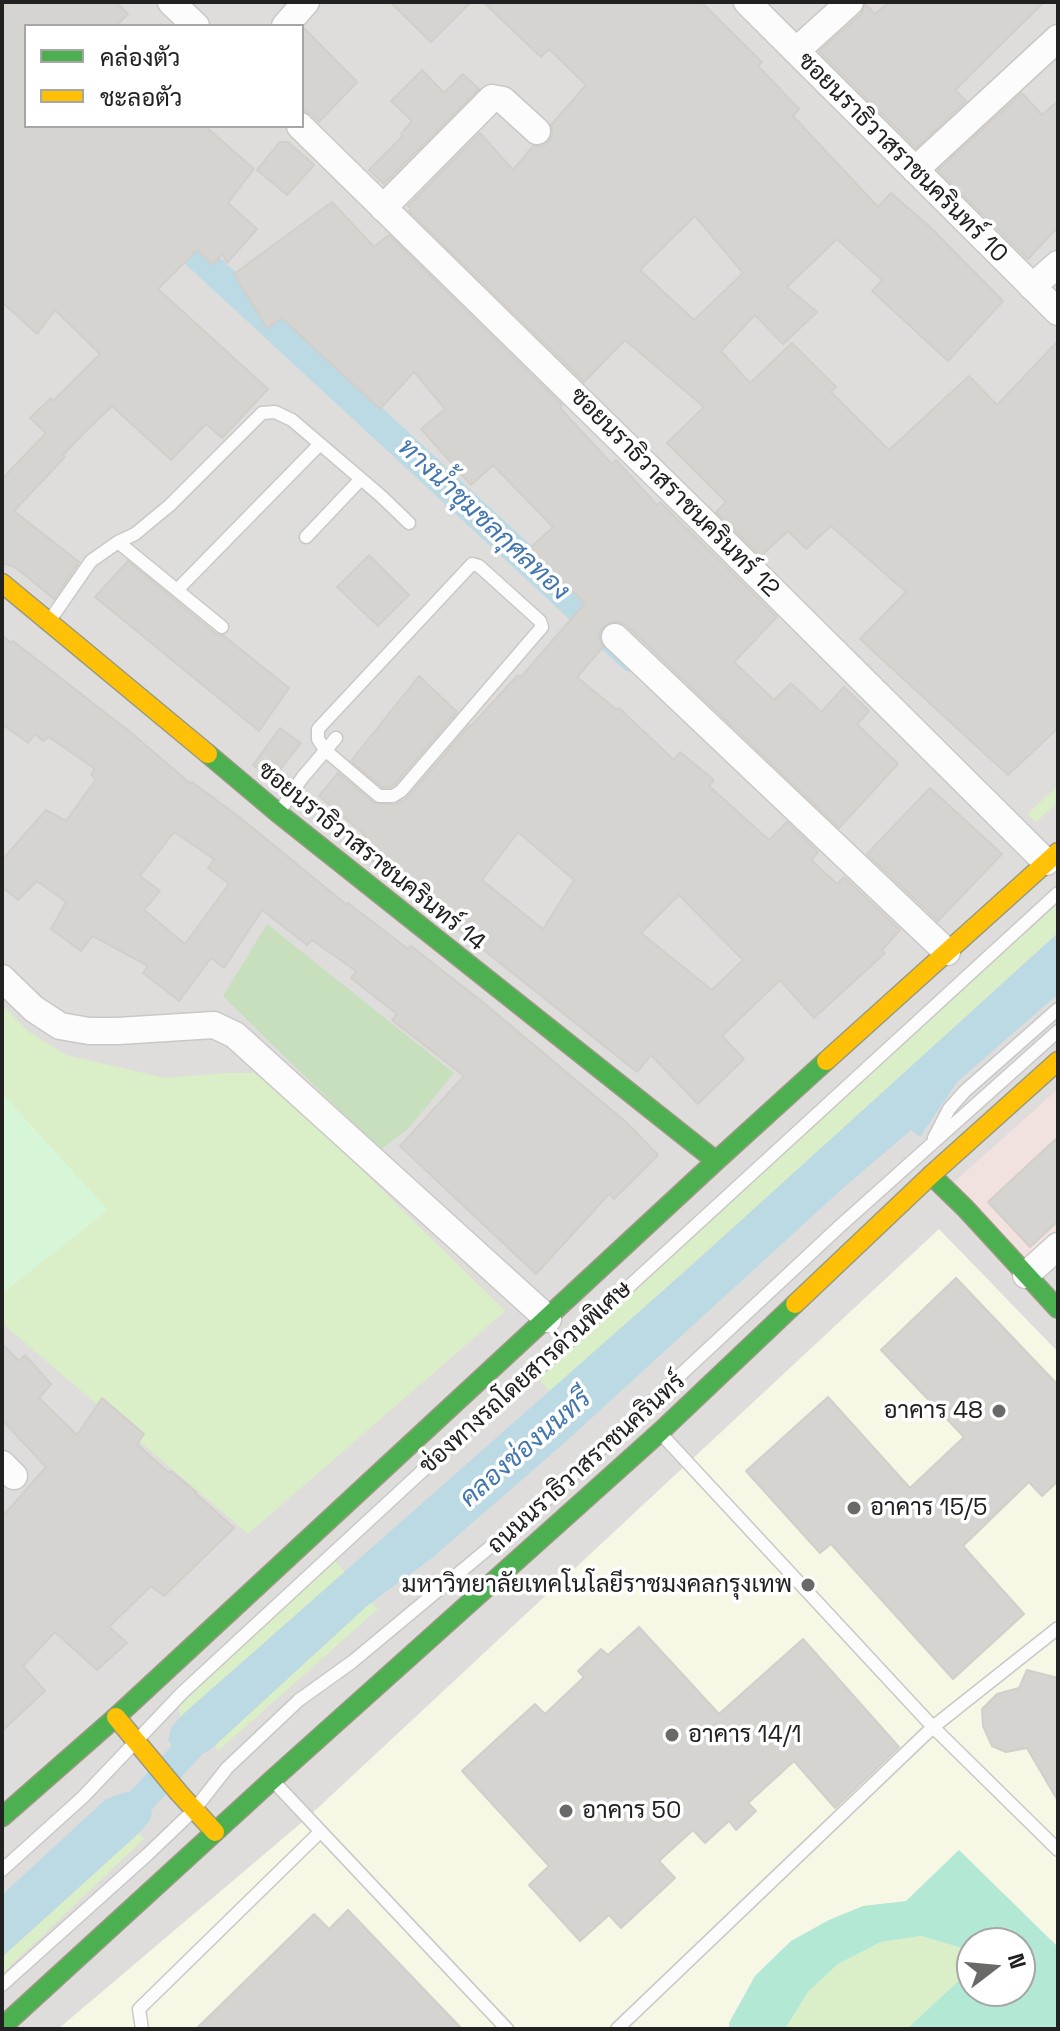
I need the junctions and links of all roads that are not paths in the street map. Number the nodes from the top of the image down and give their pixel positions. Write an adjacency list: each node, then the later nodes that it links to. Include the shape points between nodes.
1 (171, 2): 5 (street)
2 (306, 2): 6 (street)
3 (747, 2): 8 (street, ซอยนราธิวาสราชนครินทร์ 10)
4 (850, 2): 8 (street)
5 (194, 24)
6 (287, 24)
7 (1058, 38): 11 (street)
8 (796, 51): 11 (street, ซอยนราธิวาสราชนครินทร์ 10)
9 (302, 128): 12 (street, ซอยนราธิวาสราชนครินทร์ 12)
10 (537, 131): 12 (street, via 503,100 492,98)
11 (915, 170): 14 (street, ซอยนราธิวาสราชนครินทร์ 10)
12 (383, 208): 29 (street, ซอยนราธิวาสราชนครินทร์ 12)
13 (1058, 264): 14 (street)
14 (1032, 287): 15 (street, ซอยนราธิวาสราชนครินทร์ 10)
15 (1058, 312)
16 (320, 444): 17 (lane); 20 (lane, via 292,420 262,413 170,505); 22 (lane)
17 (361, 479): 18 (lane); 19 (lane)
18 (409, 523)
19 (306, 537)
20 (118, 542): 22 (lane); 23 (lane, via 91,561)
21 (2, 583): 23 (main road, ซอยนราธิวาสราชนครินทร์ 14)
22 (177, 590): 24 (lane)
23 (49, 623): 28 (main road, ซอยนราธิวาสราชนครินทร์ 14)
24 (222, 627)
25 (615, 637): 31 (street)
26 (336, 738): 27 (lane)
27 (325, 750): 27 (lane, via 317,735 320,725 473,563 542,625 397,794 378,795); 28 (lane)
28 (278, 813): 37 (main road, ซอยนราธิวาสราชนครินทร์ 14)
29 (1052, 857): 31 (main road)
30 (1058, 893): 47 (lane, ช่องทางรถโดยสารด่วนพิเศษ, via 551,1358 459,1436)
31 (947, 952): 37 (main road)
32 (2, 978): 42 (street, via 60,1026 118,1031 214,1025 235,1035)
33 (1058, 1009): 36 (lane, via 965,1091)
34 (1058, 1031): 36 (lane)
35 (1058, 1061): 38 (main road, ถนนนราธิวาสราชนครินทร์)
36 (931, 1145): 49 (lane, via 543,1503 299,1700 227,1768)
37 (716, 1161): 42 (main road)
38 (931, 1175): 40 (main road); 43 (main road, ถนนนราธิวาสราชนครินทร์)
39 (1058, 1246): 40 (street)
40 (1026, 1275): 41 (main road)
41 (1058, 1309)
42 (548, 1319): 45 (main road)
43 (660, 1432): 46 (lane); 48 (main road, ถนนนราธิวาสราชนครินทร์)
44 (1058, 1628): 46 (lane)
45 (116, 1717): 47 (main road); 50 (main road)
46 (933, 1727): 53 (lane); 59 (lane)
47 (137, 1741): 49 (main road); 54 (lane, ช่องทางรถโดยสารด่วนพิเศษ)
48 (272, 1780): 51 (main road, ถนนนราธิวาสราชนครินทร์); 52 (lane)
49 (194, 1810): 51 (main road); 55 (lane)
50 (2, 1817)
51 (215, 1832): 56 (main road, ถนนนราธิวาสราชนครินทร์)
52 (320, 1832): 57 (lane, via 139,2009); 58 (lane)
53 (1058, 1850)
54 (2, 1870)
55 (2, 1985)
56 (2, 2027)
57 (142, 2029)
58 (507, 2029)
59 (617, 2029)

